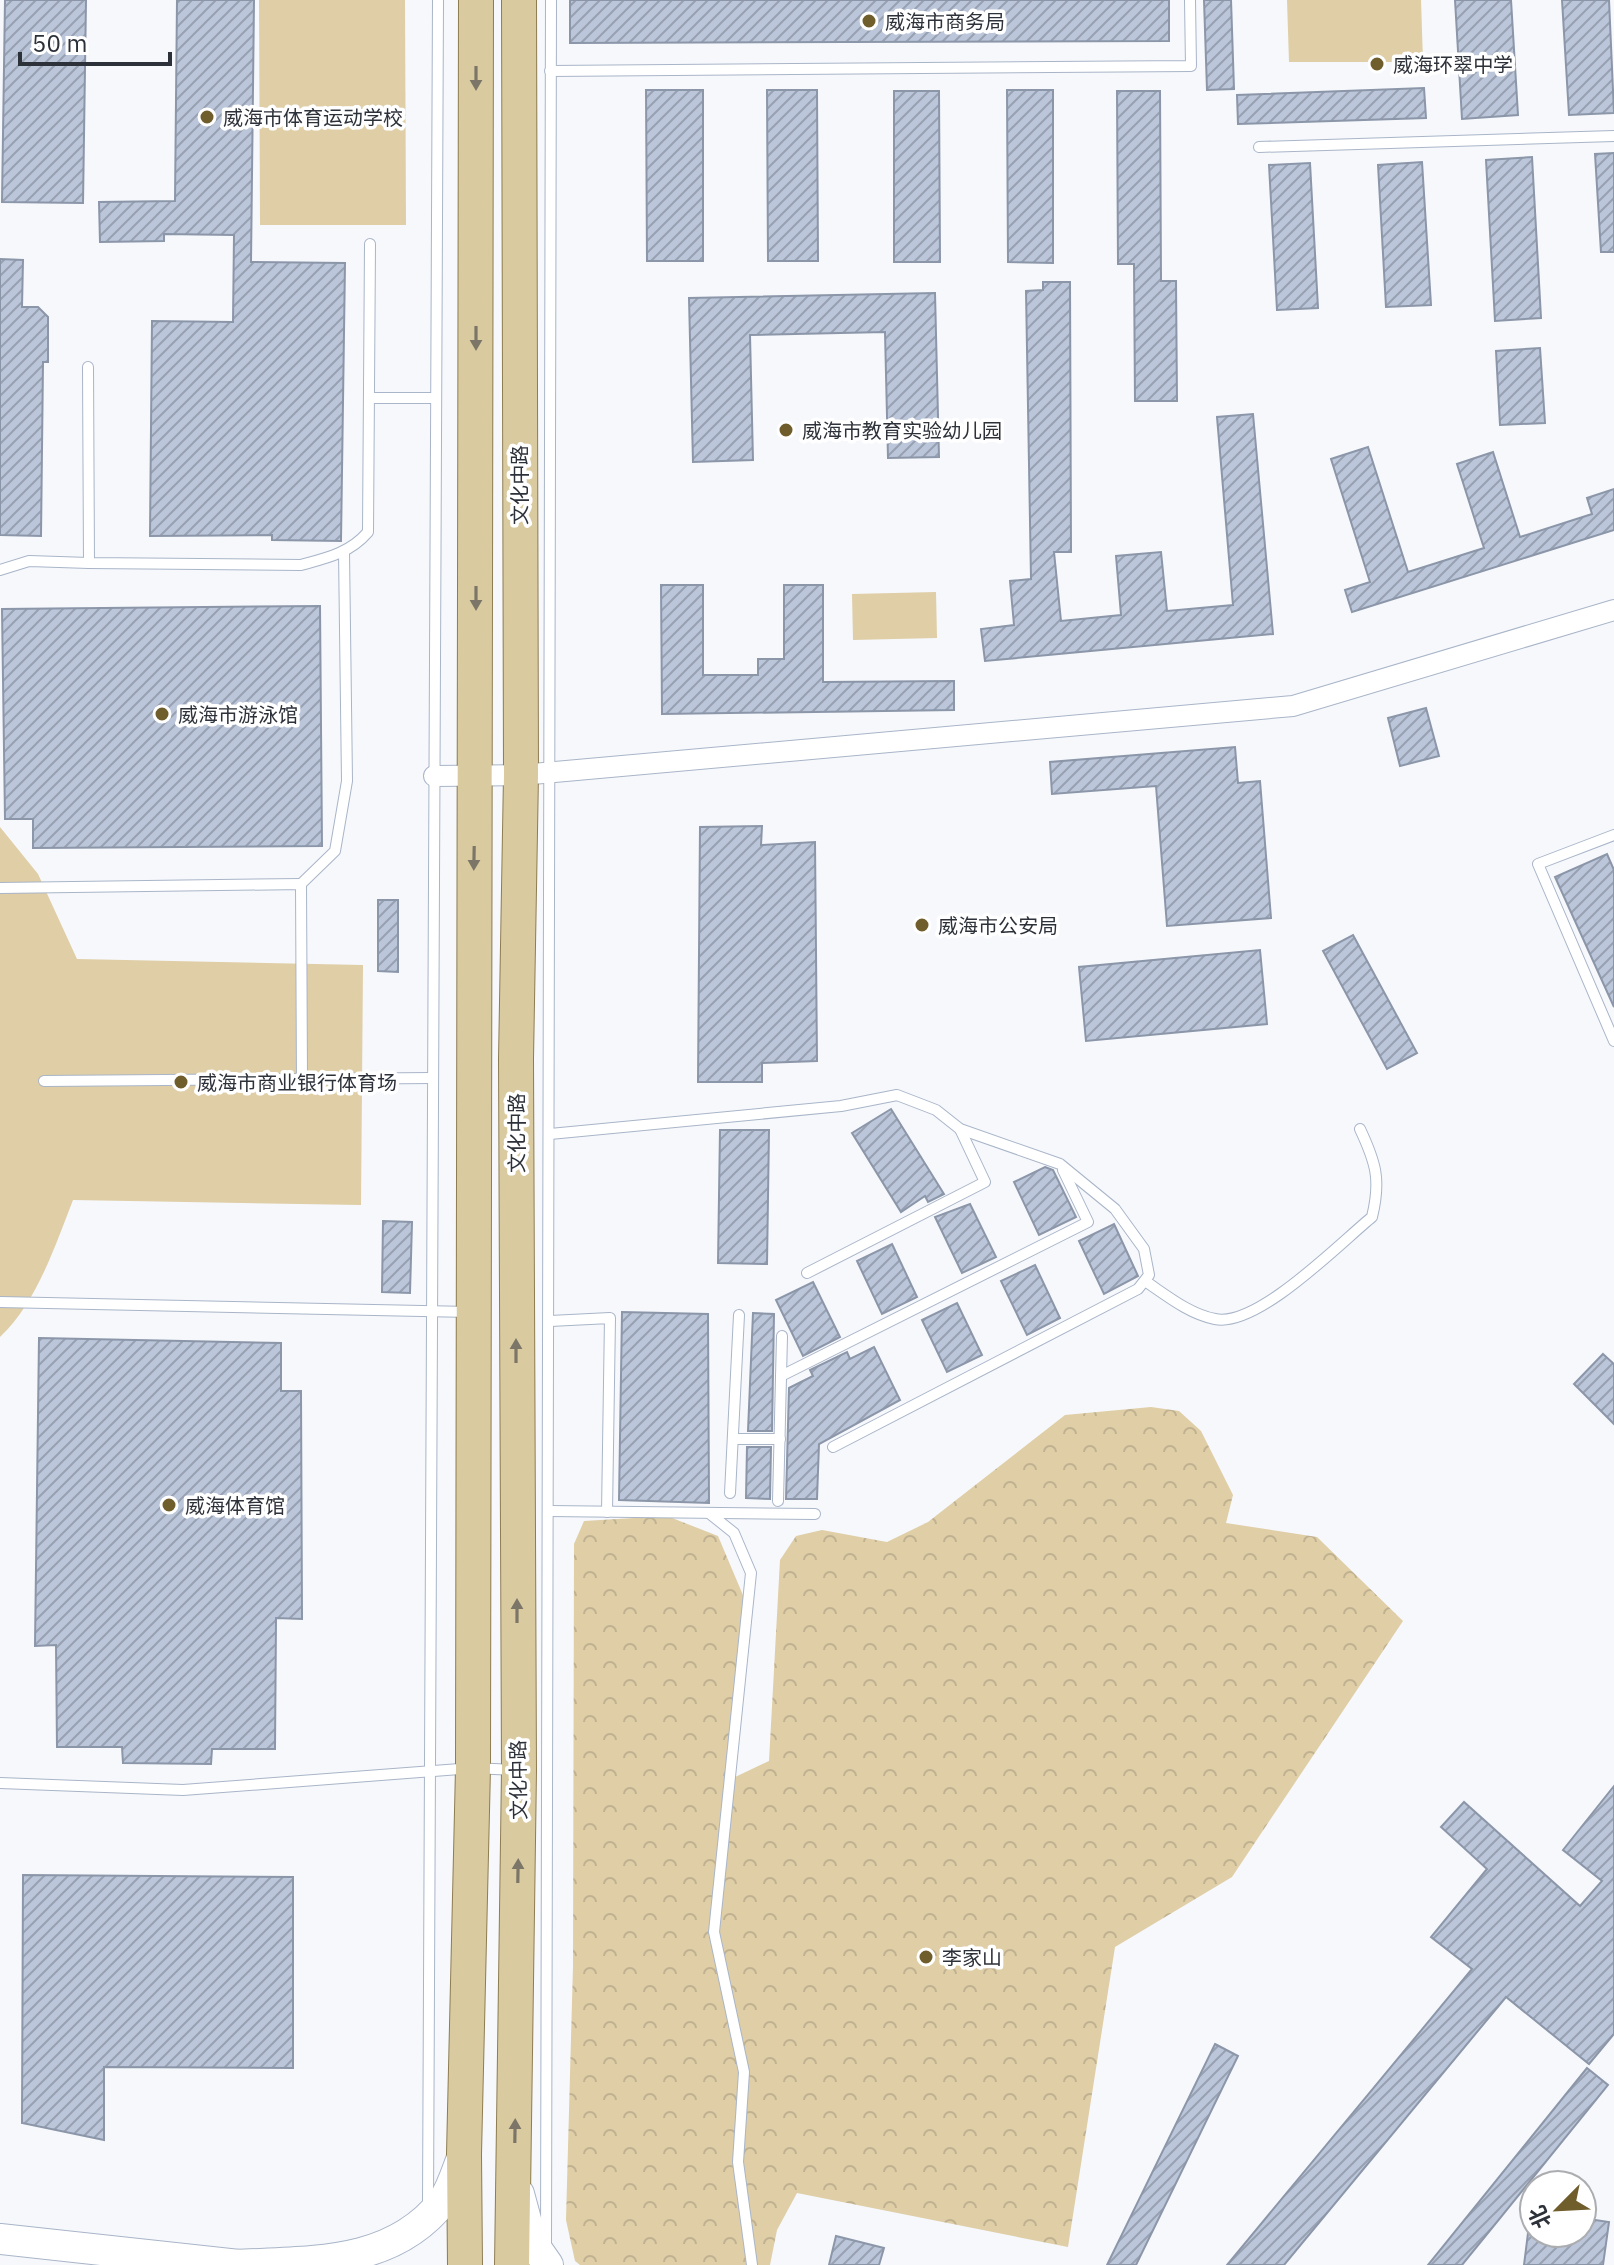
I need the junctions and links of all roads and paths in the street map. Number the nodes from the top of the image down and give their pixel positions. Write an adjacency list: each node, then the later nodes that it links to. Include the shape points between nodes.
1 (438, 0): 12 (lane)
2 (476, 0): 19 (main road, one-way to 19)
3 (519, 0): 17 (main road, 文化中路)
4 (551, 0): 6 (lane)
5 (1190, 0): 6 (lane, via 1191,66)
6 (550, 71): 17 (lane)
7 (1614, 136): 8 (lane)
8 (1259, 147)
9 (370, 244): 11 (lane)
10 (88, 367): 14 (lane)
11 (371, 398): 12 (lane); 13 (lane, via 368,532)
12 (436, 398): 18 (lane)
13 (344, 552): 14 (lane, via 301,565); 21 (lane, via 347,781 335,851)
14 (89, 563): 15 (lane, via 29,561)
15 (0, 570)
16 (1614, 610): 17 (street, via 1293,706)
17 (536, 773): 19 (street); 29 (lane); 50 (main road, 文化中路, one-way to 17, via 516,1059)
18 (434, 776): 19 (street); 24 (lane)
19 (476, 776): 35 (main road, one-way to 35)
20 (1614, 835): 23 (lane, via 1538,864)
21 (301, 884): 22 (lane); 25 (lane)
22 (0, 888)
23 (1614, 1041)
24 (432, 1078): 25 (lane); 34 (lane)
25 (302, 1079): 26 (lane)
26 (44, 1081)
27 (960, 1129): 29 (lane, via 936,1110 897,1095 841,1106); 30 (lane); 31 (lane, via 985,1182)
28 (1360, 1129): 32 (lane, via 1377,1163 1372,1217 1274,1297 1243,1317 1217,1320 1192,1312)
29 (550, 1134): 37 (lane)
30 (1060, 1164): 32 (lane, via 1115,1209 1144,1249 1149,1275); 39 (lane, via 1088,1222)
31 (807, 1273)
32 (1145, 1281): 42 (lane)
33 (0, 1302): 34 (lane)
34 (431, 1312): 35 (lane); 51 (lane)
35 (474, 1312): 49 (main road)
36 (739, 1315): 40 (lane)
37 (550, 1321): 45 (lane); 46 (lane, via 610,1318)
38 (782, 1336): 39 (lane)
39 (781, 1376): 41 (lane)
40 (733, 1439): 41 (lane); 43 (lane)
41 (780, 1439): 44 (lane)
42 (833, 1447)
43 (730, 1493)
44 (778, 1501)
45 (549, 1511): 46 (lane); 57 (lane)
46 (607, 1512): 47 (lane)
47 (709, 1513): 48 (lane); 61 (lane, via 734,1533 751,1573 714,1932 744,2072 738,2162)
48 (815, 1514)
49 (473, 1768): 50 (lane); 51 (lane); 53 (main road)
50 (519, 1770): 54 (main road, 文化中路, one-way to 50)
51 (433, 1771): 52 (lane, via 183,1790); 55 (lane)
52 (0, 1783)
53 (464, 2154): 55 (main road, via 444,2200); 59 (main road)
54 (514, 2177): 57 (main road, via 532,2242); 60 (main road, 文化中路)
55 (428, 2218): 58 (main road, via 409,2238 367,2258)
56 (0, 2239): 58 (main road)
57 (547, 2264)
58 (237, 2265)
59 (465, 2265)
60 (512, 2265)
61 (752, 2265)

